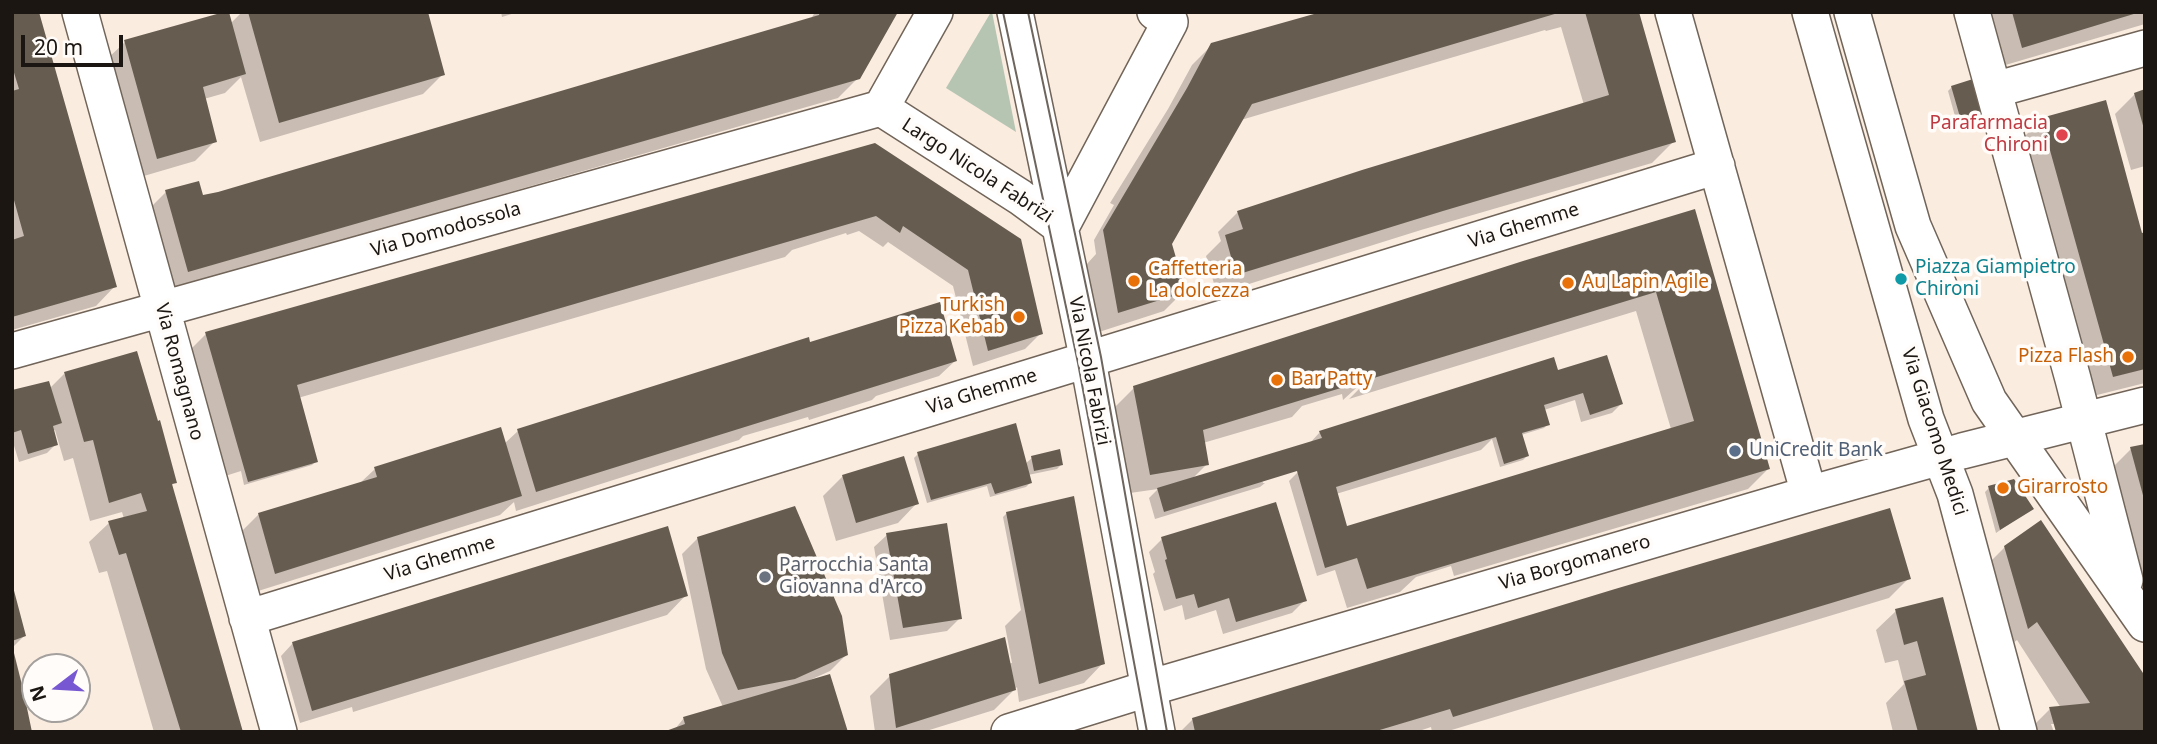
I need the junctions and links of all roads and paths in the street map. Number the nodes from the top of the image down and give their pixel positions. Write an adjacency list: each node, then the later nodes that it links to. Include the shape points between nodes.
1 (80, 12): 14 (street, Via Romagnano)
2 (934, 12): 11 (street, Largo Nicola Fabrizi)
3 (1016, 12): 13 (street, Via Nicola Fabrizi)
4 (1673, 12): 12 (street)
5 (1810, 12): 20 (street, Via Giacomo Medici)
6 (1852, 12): 19 (street, via 1913,226 1989,401)
7 (1972, 12): 10 (street)
8 (1174, 15): 13 (street, Largo Nicola Fabrizi)
9 (2145, 48): 10 (street)
10 (1994, 90): 18 (street)
11 (881, 108): 13 (street, Largo Nicola Fabrizi); 14 (street, Via Domodossola)
12 (1717, 166): 16 (street, Via Ghemme); 21 (street)
13 (1061, 227): 16 (street, Via Nicola Fabrizi)
14 (163, 309): 15 (street, Via Domodossola); 23 (street, Via Romagnano)
15 (12, 351)
16 (1088, 360): 23 (street, Via Ghemme); 24 (street, Via Nicola Fabrizi)
17 (2145, 405): 18 (street, Via Borgomanero)
18 (2084, 420): 19 (street, Via Borgomanero); 22 (street)
19 (2013, 438): 20 (street, Via Borgomanero); 22 (street)
20 (1940, 457): 21 (street, Via Borgomanero); 28 (street, Via Giacomo Medici, via 1955,494)
21 (1809, 494): 24 (street, Via Borgomanero)
22 (2138, 614)
23 (247, 618): 25 (street, Via Romagnano)
24 (1149, 689): 26 (street, Via Borgomanero); 27 (street, Via Nicola Fabrizi)
25 (279, 732)
26 (1009, 732)
27 (1157, 732)
28 (2019, 732)

